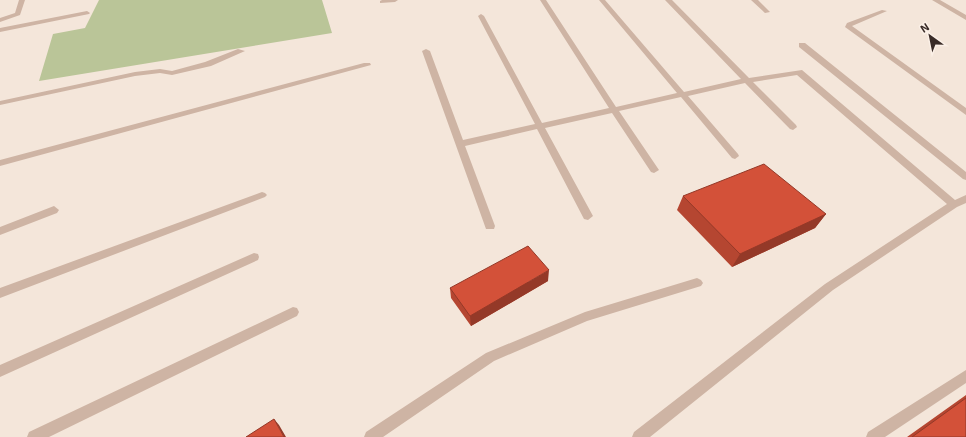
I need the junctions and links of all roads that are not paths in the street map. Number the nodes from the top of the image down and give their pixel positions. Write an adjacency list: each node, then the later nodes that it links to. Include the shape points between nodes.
1 (22, 0): 14 (street, via 18,14)
2 (394, 0): 8 (street)
3 (602, 0): 21 (street)
4 (668, 0): 20 (street)
5 (754, 0): 10 (street)
6 (934, 0): 13 (street)
7 (543, 1): 23 (street)
8 (382, 2)
9 (884, 11): 24 (street, via 849,24 848,27)
10 (767, 12)
11 (87, 13): 15 (street)
12 (481, 16): 26 (street)
13 (966, 18)
14 (0, 20)
15 (0, 30)
16 (802, 45): 31 (street)
17 (241, 51): 22 (street, via 208,64 172,72 135,74)
18 (426, 51): 27 (street)
19 (367, 65): 29 (street)
20 (748, 80): 21 (street); 25 (street); 34 (street, via 799,72)
21 (684, 94): 23 (street); 28 (street)
22 (0, 103)
23 (612, 110): 26 (street); 30 (street)
24 (966, 112)
25 (794, 127)
26 (541, 128): 27 (street); 36 (street)
27 (459, 144): 37 (street)
28 (735, 156)
29 (0, 163)
30 (654, 170)
31 (966, 178)
32 (262, 195): 41 (street)
33 (966, 199): 34 (street)
34 (954, 204): 47 (street, via 829,287)
35 (54, 210): 38 (street)
36 (588, 216)
37 (490, 226)
38 (0, 231)
39 (254, 257): 43 (street)
40 (697, 283): 46 (street, via 585,317 490,357)
41 (0, 293)
42 (293, 312): 45 (street)
43 (0, 371)
44 (966, 376): 48 (street)
45 (34, 437)
46 (371, 437)
47 (639, 437)
48 (873, 437)

